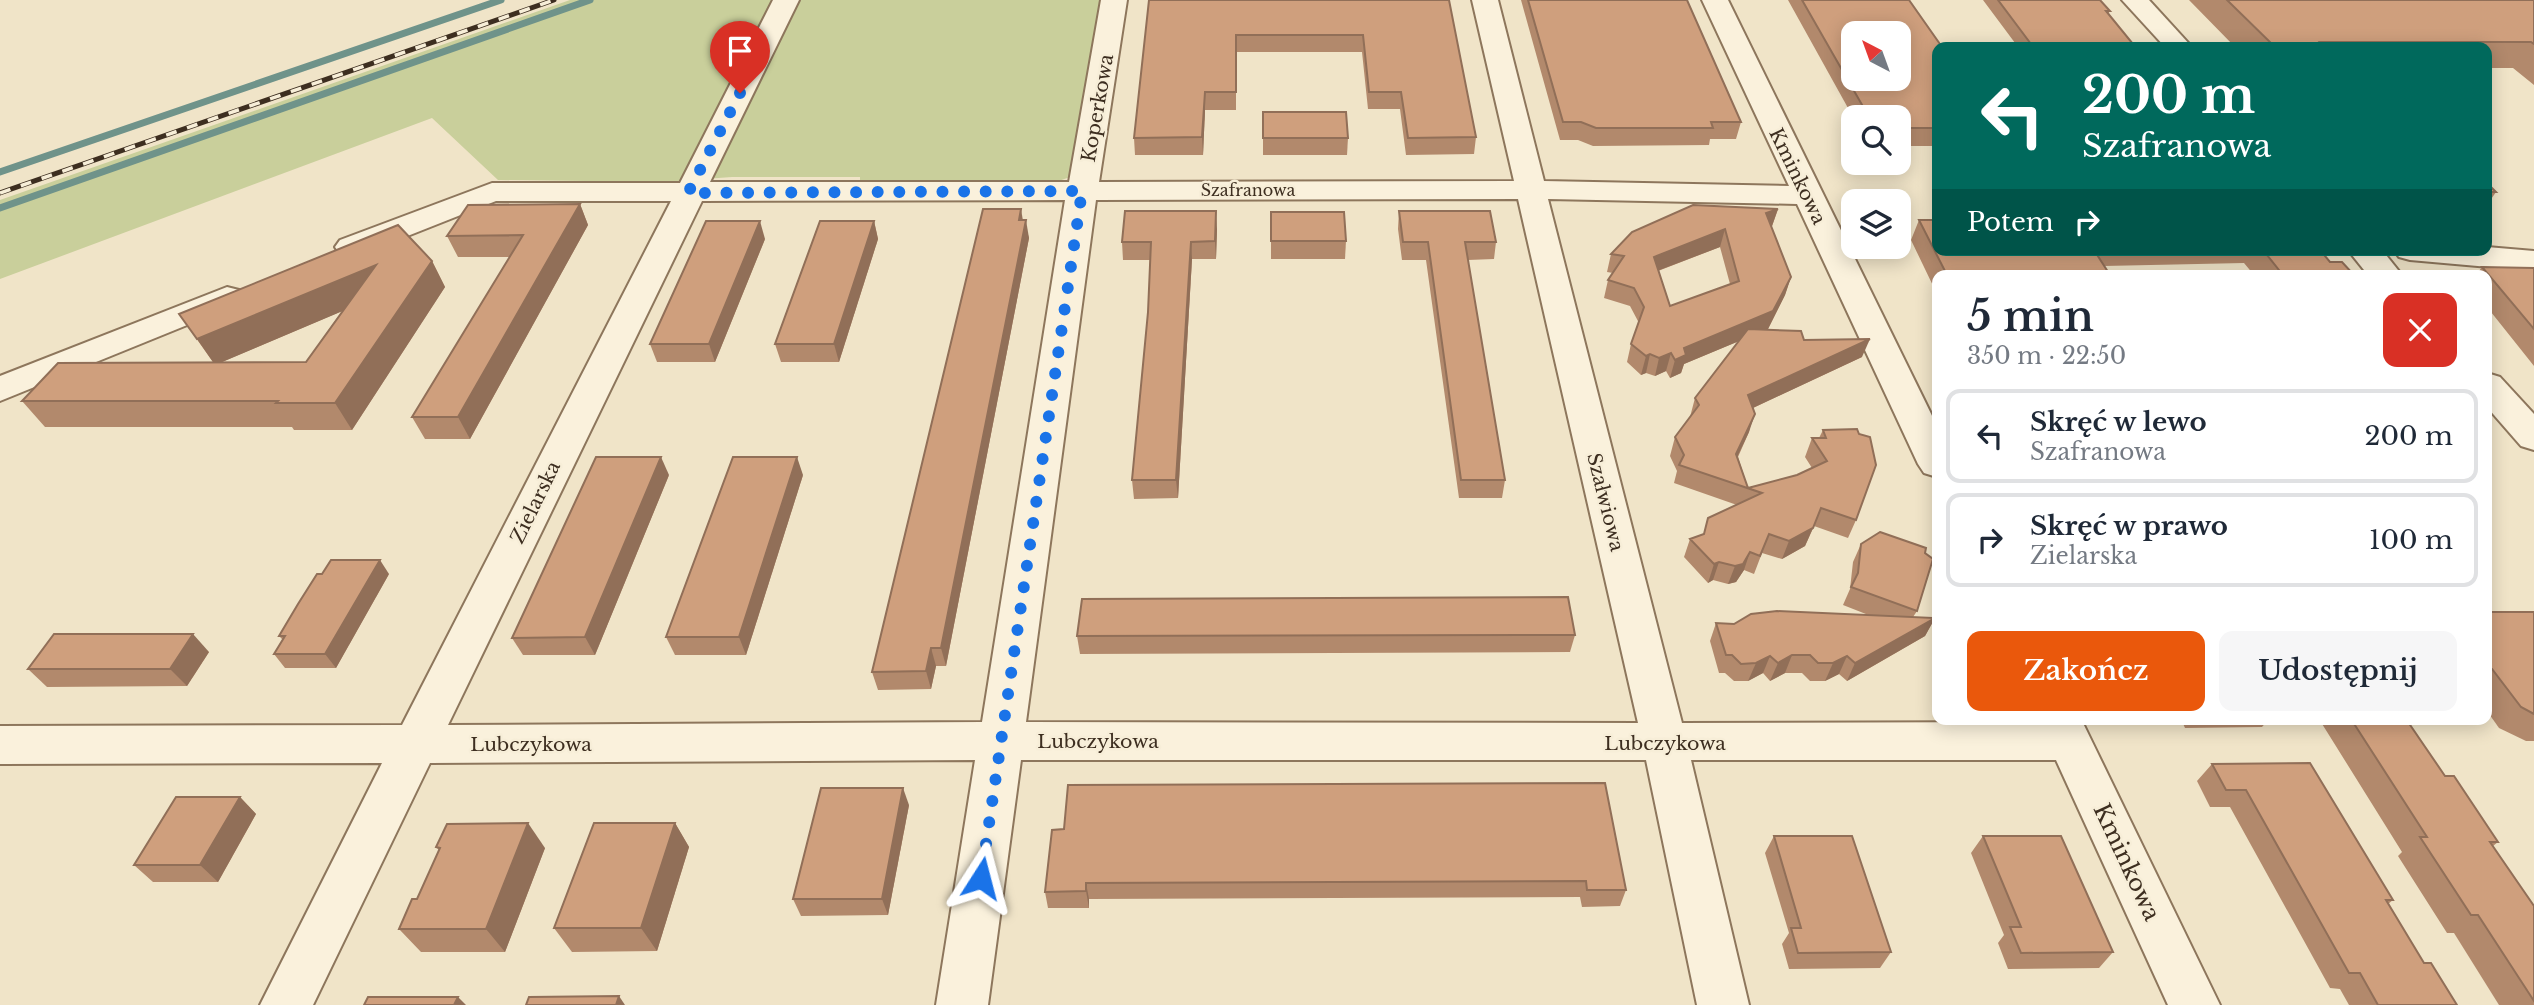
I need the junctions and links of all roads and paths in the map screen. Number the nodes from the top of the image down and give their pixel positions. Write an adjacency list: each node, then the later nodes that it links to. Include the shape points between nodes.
1 (786, 0): 9 (street, Zielarska)
2 (1114, 0): 8 (street, Koperkowa)
3 (1485, 0): 7 (street, Szałwiowa)
4 (1715, 0): 10 (street, Kminkowa)
5 (2135, 0): 6 (street)
6 (2174, 42)
7 (1531, 190): 8 (street, Szafranowa); 10 (street, Szafranowa); 23 (street, Szałwiowa)
8 (1082, 191): 9 (street, Szafranowa); 22 (street, Koperkowa)
9 (688, 193): 13 (street, Szafranowa, via 492,192); 25 (street, Zielarska)
10 (1809, 195): 20 (street, Kminkowa)
11 (2369, 256): 15 (street)
12 (2478, 256): 14 (street)
13 (325, 258)
14 (2534, 261)
15 (2382, 270)
16 (250, 288): 17 (street)
17 (0, 389)
18 (2492, 391): 19 (street)
19 (2534, 437)
20 (1932, 453)
21 (2064, 730): 23 (street, Lubczykowa); 29 (street, Kminkowa)
22 (1002, 741): 23 (street, Lubczykowa); 25 (street, Lubczykowa); 27 (street, Koperkowa)
23 (1665, 744): 28 (street, Szałwiowa)
24 (0, 745): 25 (street, Lubczykowa)
25 (415, 745): 26 (street, Zielarska)
26 (286, 1005)
27 (962, 1005)
28 (1723, 1005)
29 (2194, 1005)

